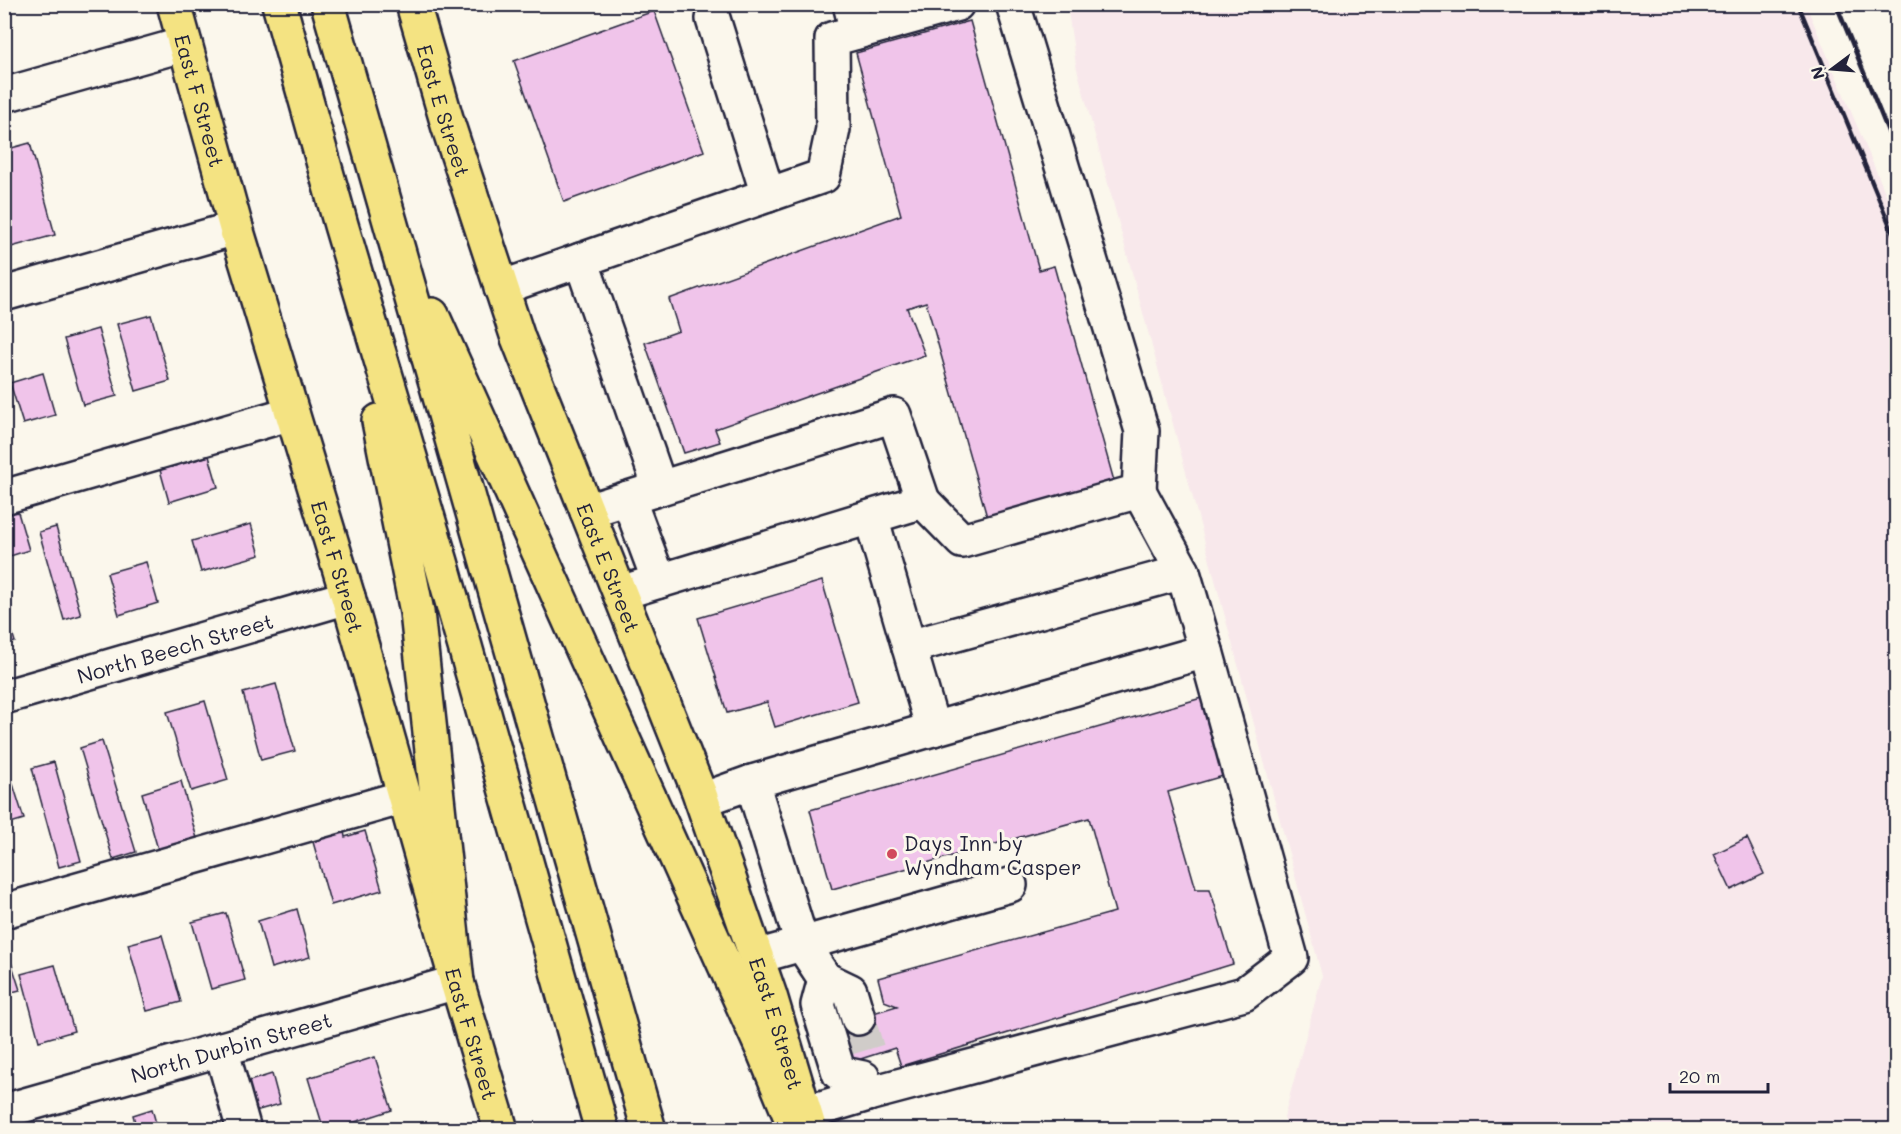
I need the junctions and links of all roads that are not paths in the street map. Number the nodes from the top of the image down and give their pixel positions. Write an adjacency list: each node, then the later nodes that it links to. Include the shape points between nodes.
1 (174, 4): 9 (main road, East F Street)
2 (279, 4): 13 (main road)
3 (328, 4): 12 (main road)
4 (413, 4): 16 (main road, East E Street)
5 (957, 4): 7 (street)
6 (1013, 4): 20 (street, via 1142,431)
7 (853, 18): 11 (street, via 832,39 833,129 823,176)
8 (713, 19): 11 (street)
9 (185, 44): 10 (street); 14 (main road, East F Street)
10 (4, 95)
11 (768, 195): 15 (street)
12 (386, 211): 47 (main road, via 764,1052); 51 (main road)
13 (341, 225): 42 (main road, via 417,612); 50 (main road)
14 (236, 228): 17 (street); 18 (main road, East F Street)
15 (581, 260): 16 (street); 19 (street)
16 (501, 288): 24 (main road, East E Street)
17 (4, 294)
18 (292, 413): 21 (street); 29 (main road, East F Street)
19 (660, 488): 22 (street); 23 (street, via 894,415)
20 (1139, 491): 23 (street, via 962,541); 26 (street)
21 (4, 497)
22 (628, 498): 24 (street); 27 (street)
23 (923, 501): 25 (street)
24 (587, 511): 28 (main road, East E Street)
25 (871, 517): 27 (street); 30 (street)
26 (1183, 573): 30 (street); 31 (street)
27 (659, 581): 28 (street)
28 (620, 593): 36 (main road, East E Street)
29 (348, 597): 32 (street, North Beech Street); 35 (main road, East F Street)
30 (909, 647): 33 (street)
31 (1206, 651): 33 (street); 45 (street, via 1291,958 1244,994)
32 (4, 697)
33 (933, 729): 34 (street)
34 (752, 782): 36 (street); 39 (street)
35 (404, 796): 38 (street); 42 (main road, East F Street)
36 (702, 800): 40 (main road, East E Street)
37 (1010, 885): 39 (street)
38 (4, 910)
39 (802, 944): 40 (street); 41 (street)
40 (756, 957): 47 (main road, East E Street)
41 (825, 979): 43 (street, via 850,991); 45 (street, via 818,1005 839,1073)
42 (457, 982): 44 (street, North Durbin Street); 49 (main road, East F Street)
43 (858, 1018)
44 (221, 1049): 46 (street, North Durbin Street); 48 (street)
45 (867, 1076): 47 (street)
46 (4, 1111)
47 (804, 1124)
48 (244, 1130)
49 (501, 1130)
50 (602, 1130)
51 (649, 1130)

